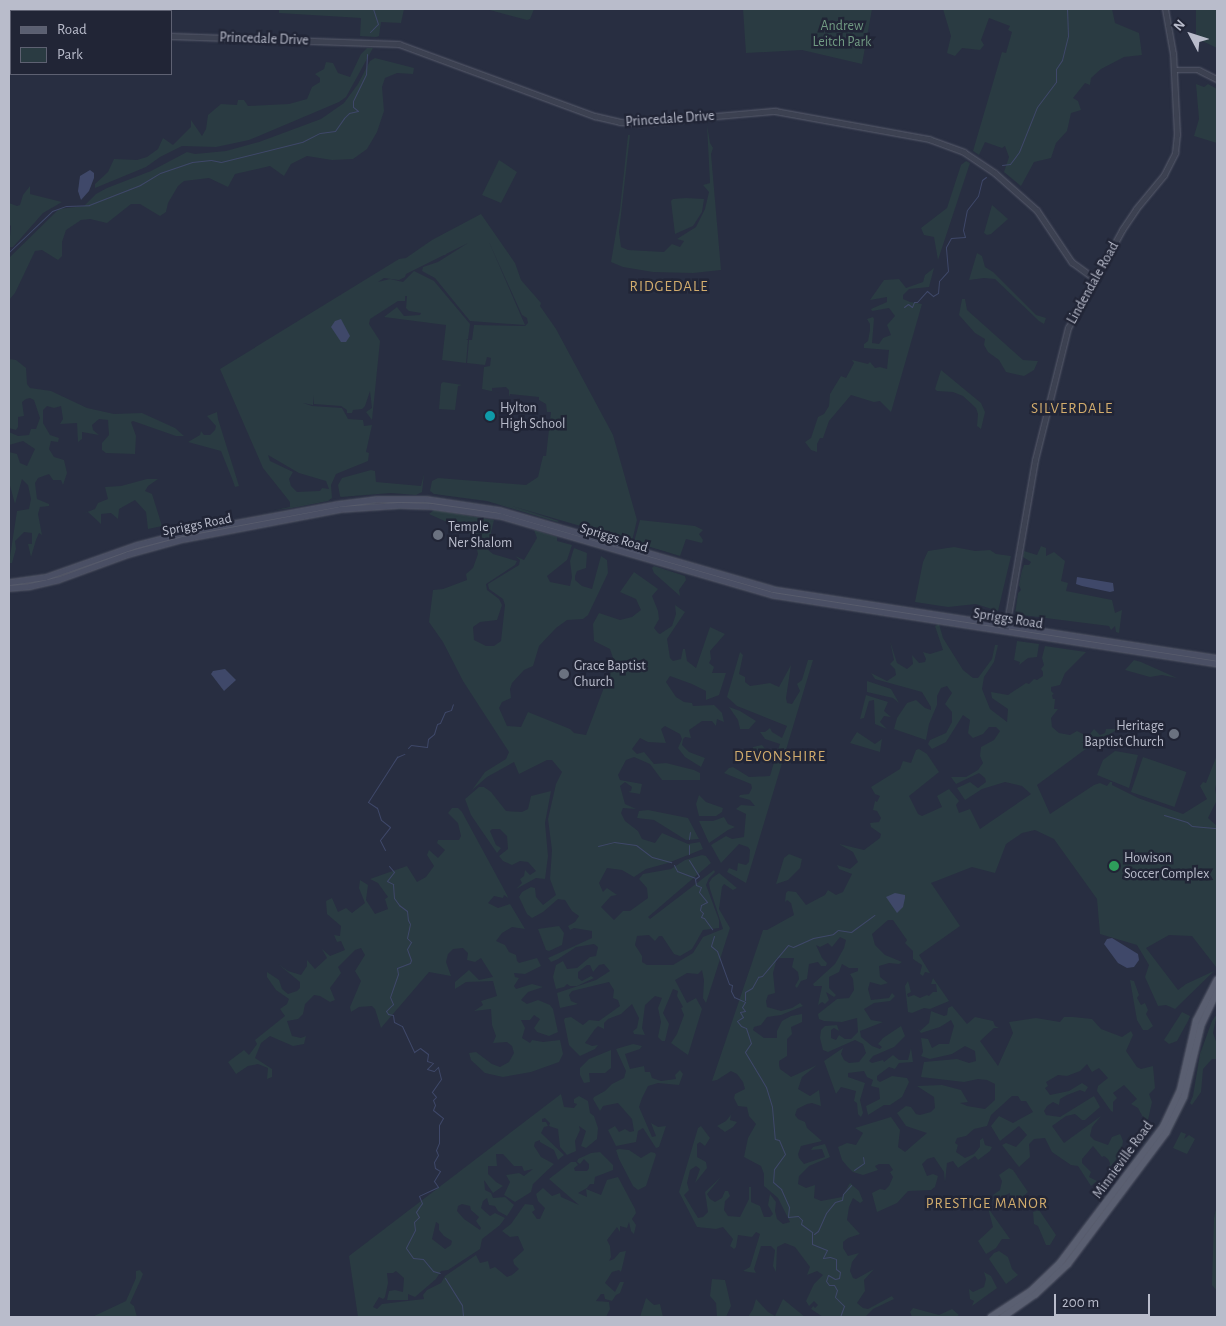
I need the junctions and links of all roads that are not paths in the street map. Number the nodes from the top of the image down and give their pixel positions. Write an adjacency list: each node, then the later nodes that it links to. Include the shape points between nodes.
1 (1166, 9): 3 (street, Lindendale Road)
2 (172, 36): 5 (street, Princedale Drive, via 398,44 595,116 620,122 774,111 935,140 978,160 1029,202 1043,217 1072,262)
3 (1174, 70): 4 (street, via 1199,70); 5 (street, Lindendale Road, via 1178,141 1174,158 1130,217)
4 (1217, 79)
5 (1094, 278): 8 (street, Lindendale Road, via 1072,320 1061,352 1035,460)
6 (9, 582): 8 (main road, Spriggs Road, via 45,577 136,545 186,532 337,504 426,499 499,510 768,588)
7 (9, 588): 8 (main road, Spriggs Road, via 57,580 128,554 183,539 340,510 415,505 501,516 764,593)
8 (1006, 627): 9 (main road, Spriggs Road); 10 (main road, Spriggs Road)
9 (1217, 658)
10 (1217, 664)
11 (1217, 980): 13 (main road, Minnieville Road, via 1196,1021 1180,1091 1163,1127 1060,1263 1031,1291)
12 (1217, 991): 14 (main road, Minnieville Road, via 1201,1026 1184,1097 1166,1133 1068,1264 1036,1295)
13 (991, 1317)
14 (1003, 1317)

